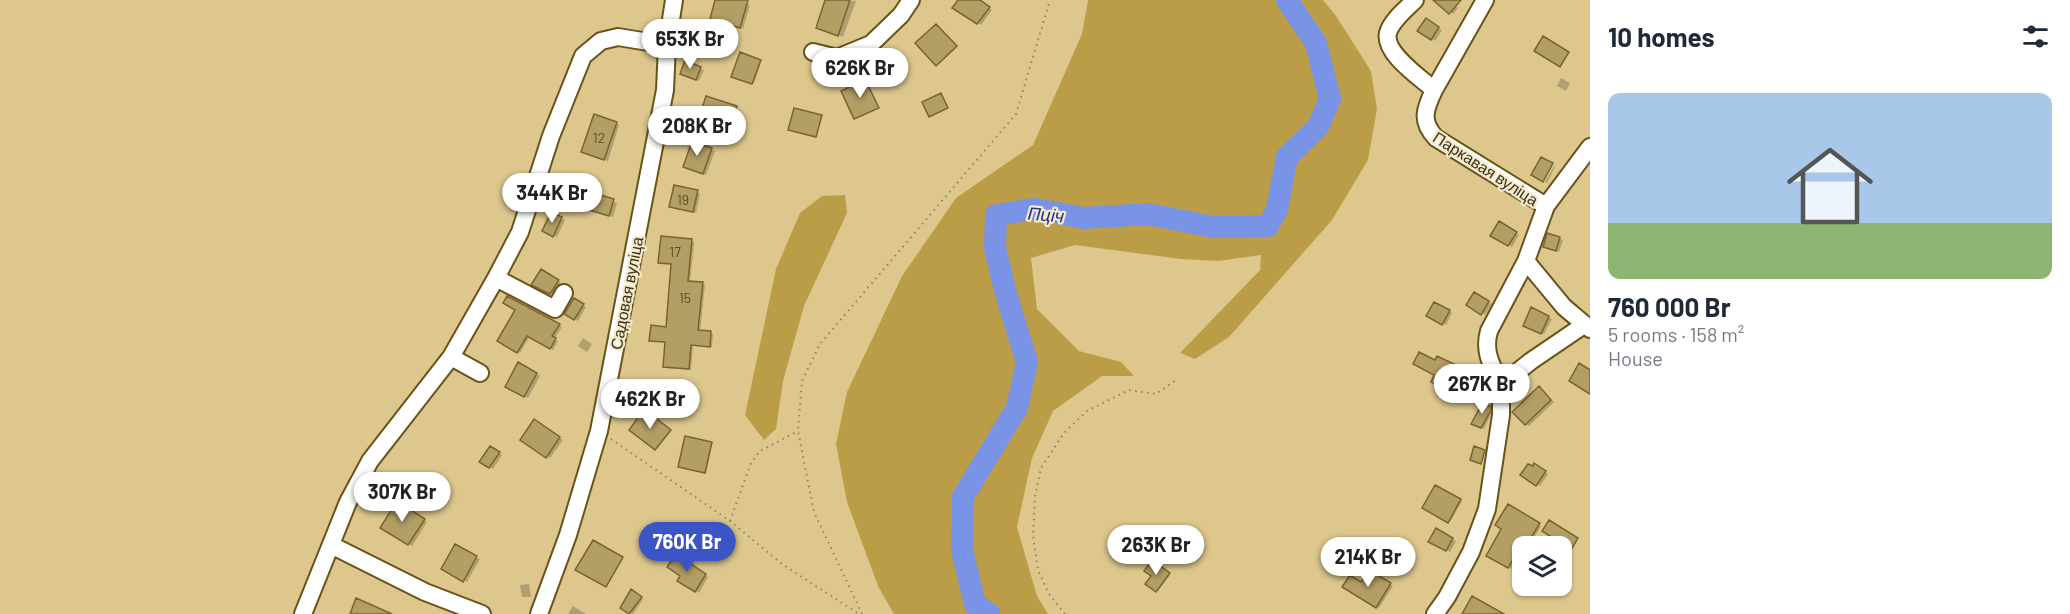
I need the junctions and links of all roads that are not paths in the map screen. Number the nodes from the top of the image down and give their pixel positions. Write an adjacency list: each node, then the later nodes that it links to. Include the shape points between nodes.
1 (674, 0): 5 (street, Садовая вуліца)
2 (912, 0): 6 (street, via 872,44 837,58)
3 (1415, 0): 7 (street, via 1387,35 1397,58)
4 (1485, 0): 7 (street, Паркавая вуліца)
5 (667, 45): 11 (street, via 618,37 601,41 583,56 551,136 520,232); 20 (street, Садовая вуліца, via 665,90 599,431)
6 (813, 52)
7 (1434, 90): 9 (street, Паркавая вуліца, via 1425,118 1436,138)
8 (1590, 147): 9 (street)
9 (1546, 206): 10 (street)
10 (1526, 261): 13 (street, via 1564,307); 16 (street, via 1485,343)
11 (496, 278): 12 (street, via 555,309); 14 (street)
12 (564, 293)
13 (1587, 327): 16 (street)
14 (451, 357): 15 (street); 17 (street, via 370,461)
15 (480, 373)
16 (1501, 385): 21 (street, via 1501,415 1487,509 1471,552)
17 (331, 545): 18 (street); 19 (street, via 425,592)
18 (303, 614)
19 (482, 614)
20 (539, 614)
21 (1436, 614)

